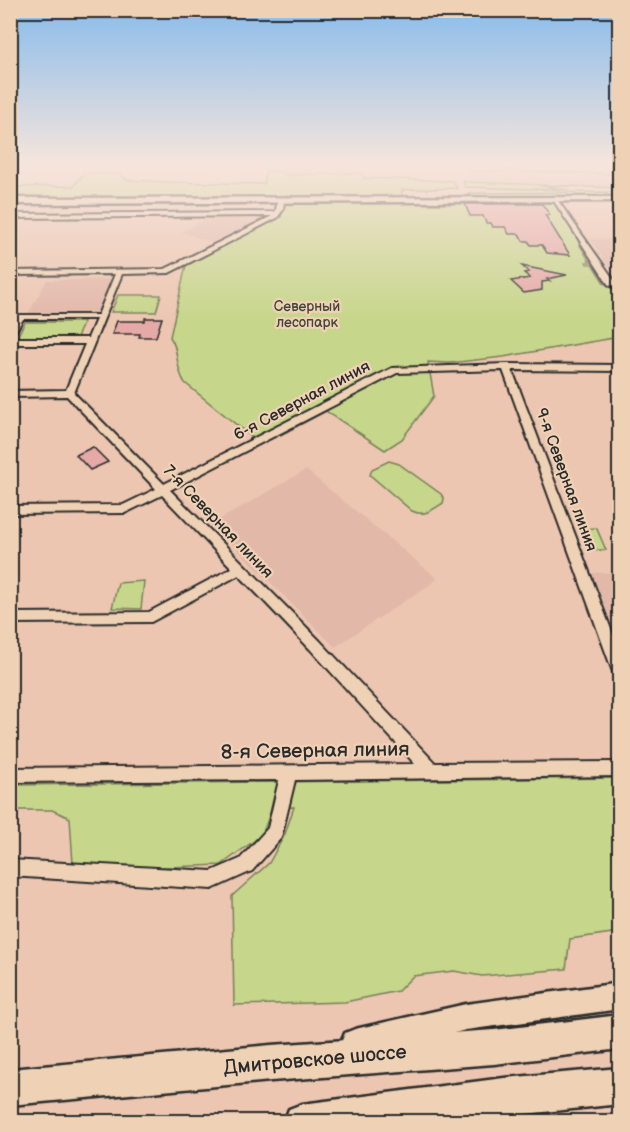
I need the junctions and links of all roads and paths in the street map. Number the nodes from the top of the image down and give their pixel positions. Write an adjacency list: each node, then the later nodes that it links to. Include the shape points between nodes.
1 (10, 216): 2 (street)
2 (33, 216)
3 (274, 216): 6 (street, via 175,268)
4 (566, 216): 7 (street, via 611,282)
5 (10, 273): 6 (street)
6 (119, 273): 10 (street)
7 (620, 289)
8 (10, 317): 9 (street)
9 (20, 317): 10 (street); 11 (street)
10 (100, 317): 13 (street)
11 (10, 334)
12 (10, 341): 13 (street)
13 (90, 341): 16 (street)
14 (506, 368): 15 (street, 6-я Северная линия); 18 (street, 6-я Северная линия, via 395,370); 22 (street, 9-я Северная линия)
15 (620, 369)
16 (69, 393): 17 (street); 18 (street, 7-я Северная линия)
17 (10, 394)
18 (164, 490): 19 (street, 6-я Северная линия, via 125,509); 20 (street, 7-я Северная линия)
19 (10, 510)
20 (241, 569): 21 (street, via 150,617); 24 (street, 7-я Северная линия)
21 (10, 618)
22 (620, 672)
23 (620, 769): 24 (street, 8-я Северная линия)
24 (432, 771): 25 (street, 8-я Северная линия)
25 (289, 772): 26 (street, 8-я Северная линия); 27 (street, via 275,832 246,865 213,880)
26 (10, 775)
27 (10, 867)
28 (620, 996): 30 (street, via 466,1017)
29 (620, 1032): 30 (highway, Дмитровское шоссе, via 494,1047)
30 (271, 1063): 32 (highway, Дмитровское шоссе)
31 (620, 1086): 33 (highway, via 504,1096)
32 (10, 1087)
33 (302, 1122)

